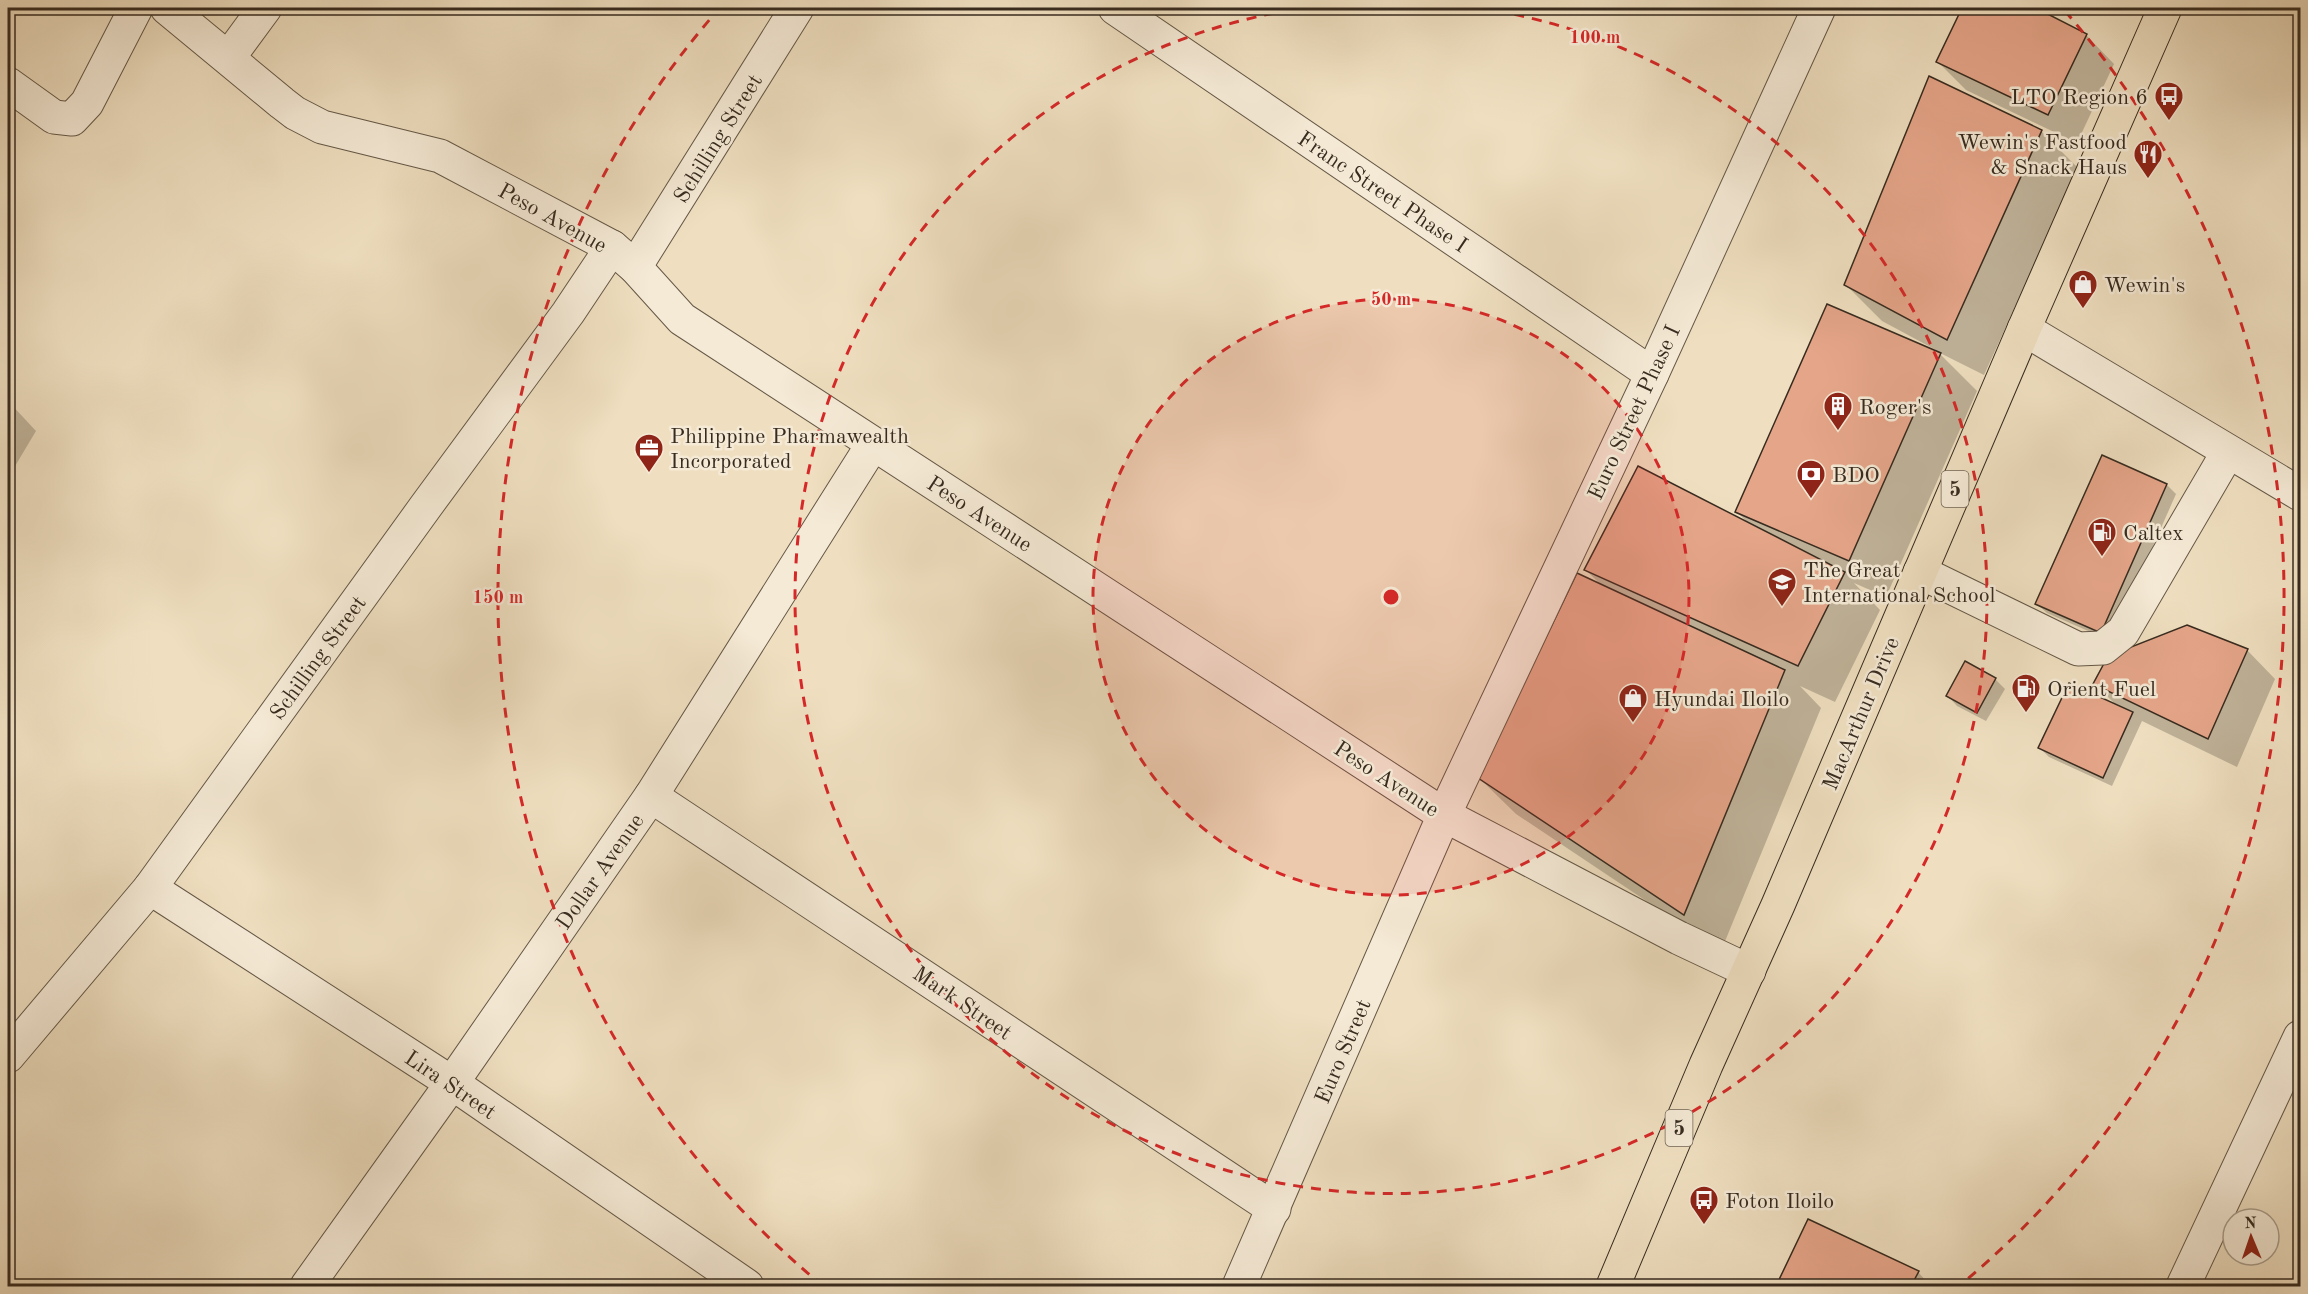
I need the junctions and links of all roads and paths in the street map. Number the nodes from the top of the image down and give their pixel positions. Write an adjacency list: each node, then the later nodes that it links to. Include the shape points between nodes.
1 (136, 8): 9 (street, via 87,103 72,119 54,117)
2 (167, 8): 8 (street, Peso Avenue)
3 (265, 8): 8 (street)
4 (797, 8): 10 (street, Schilling Street)
5 (1115, 8): 12 (street, Franc Street Phase I)
6 (1819, 8): 12 (street, Euro Street Phase I)
7 (2165, 8): 11 (main road, MacArthur Drive / 5)
8 (229, 57): 10 (street, Peso Avenue, via 282,103 310,121 440,156)
9 (8, 84)
10 (623, 257): 13 (street, Peso Avenue, via 682,319); 19 (street, Schilling Street, via 568,313)
11 (2024, 329): 14 (street); 16 (main road, MacArthur Drive / 5)
12 (1652, 374): 18 (street, Euro Street Phase I)
13 (873, 444): 17 (street, Dollar Avenue); 18 (street, Peso Avenue)
14 (2228, 452): 15 (street); 16 (street, via 2123,632 2103,648 2078,649)
15 (2301, 495)
16 (1920, 572): 20 (main road, MacArthur Drive / 5)
17 (651, 796): 23 (street, Dollar Avenue); 24 (street, Mark Street)
18 (1444, 815): 20 (street, Peso Avenue); 24 (street, Euro Street)
19 (150, 888): 22 (street, Schilling Street); 23 (street, Lira Street)
20 (1749, 971): 30 (main road, MacArthur Drive / 5)
21 (2301, 1037): 26 (street)
22 (8, 1056)
23 (452, 1083): 25 (street, Lira Street); 27 (street, Dollar Avenue)
24 (1274, 1209): 29 (street, Euro Street)
25 (711, 1277): 28 (street, Lira Street)
26 (2196, 1283)
27 (307, 1287)
28 (747, 1287)
29 (1239, 1287)
30 (1613, 1287)

